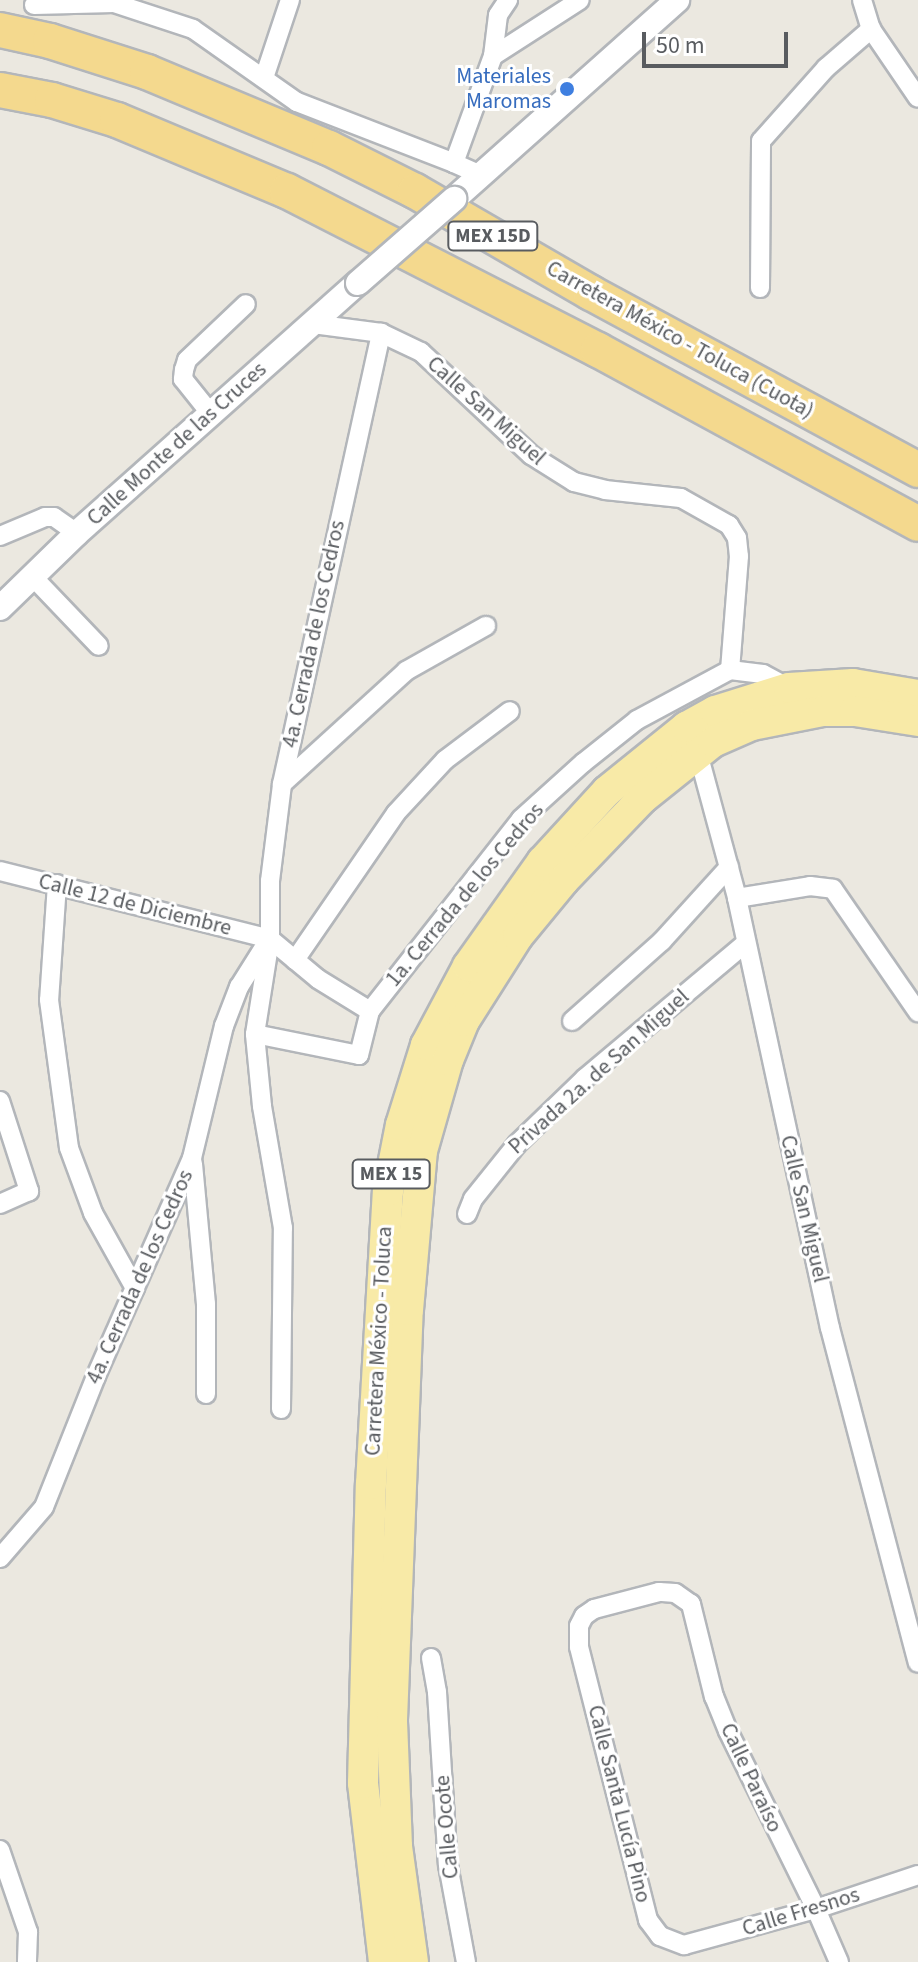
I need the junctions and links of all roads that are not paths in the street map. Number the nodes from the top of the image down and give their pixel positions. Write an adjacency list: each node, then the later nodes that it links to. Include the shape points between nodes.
1 (290, 0): 10 (street)
2 (508, 0): 9 (street, via 498,15)
3 (580, 0): 9 (street)
4 (677, 0): 14 (street)
5 (862, 0): 7 (street)
6 (34, 5): 10 (street, via 114,3 193,29)
7 (871, 29): 12 (street); 15 (street, via 826,68 761,141)
8 (0, 30): 20 (highway, Carretera México - Toluca (Cuota) / MEX 15D, via 147,72 329,148)
9 (493, 56): 13 (street)
10 (264, 78): 13 (street, via 297,102)
11 (0, 90): 21 (highway, Carretera México - Toluca (Cuota) / MEX 15D, via 117,120 287,191 598,350)
12 (918, 98)
13 (454, 163): 14 (street)
14 (483, 176): 17 (street, Calle Monte de las Cruces, bridge)
15 (760, 288)
16 (246, 304): 19 (street, via 187,360 183,379)
17 (313, 324): 18 (street, Calle San Miguel); 19 (street, Calle Monte de las Cruces)
18 (381, 333): 28 (street, Calle San Miguel, via 421,352 554,472 590,487 681,498 729,525 739,556); 34 (street, 4a. Cerrada de los Cedros)
19 (211, 414): 22 (street, Calle Monte de las Cruces)
20 (918, 470)
21 (918, 524)
22 (77, 533): 23 (street, via 54,517 45,517); 24 (street, Calle Monte de las Cruces)
23 (0, 536)
24 (33, 577): 25 (street, Calle Monte de las Cruces); 27 (street)
25 (0, 608)
26 (486, 626): 34 (street, via 406,671)
27 (99, 646)
28 (730, 670): 29 (street, via 763,674); 42 (street, 1a. Cerrada de los Cedros, via 637,720 521,819)
29 (789, 688): 30 (main road, Carretera México - Toluca / MEX 15, via 853,684); 62 (main road, Carretera México - Toluca / MEX 15, via 703,716 607,791 501,915 438,1018 416,1072 388,1191 370,1500 363,1783)
30 (918, 695)
31 (510, 711): 41 (street, via 445,760 396,813)
32 (918, 721): 33 (main road, Carretera México - Toluca / MEX 15, via 823,711 752,725)
33 (698, 753): 35 (street, Calle San Miguel); 63 (main road, Carretera México - Toluca / MEX 15, via 614,827 518,936 464,1021 422,1151 410,1278 392,1720 397,1846)
34 (282, 784): 39 (street, 4a. Cerrada de los Cedros, via 270,881)
35 (729, 867): 38 (street, Calle San Miguel); 44 (street, via 662,941)
36 (0, 871): 37 (street, Calle 12 de Diciembre)
37 (57, 884): 39 (street, Calle 12 de Diciembre); 50 (street, via 49,1000 69,1148 93,1213)
38 (737, 898): 40 (street, Calle San Miguel); 43 (street, via 810,886 833,889)
39 (270, 939): 41 (street); 45 (street); 47 (street, 4a. Cerrada de los Cedros, via 229,1013)
40 (746, 943): 49 (street, Privada 2a. de San Miguel, via 585,1078 517,1144); 56 (street, Calle San Miguel, via 830,1328)
41 (295, 960): 42 (street)
42 (370, 1011): 45 (street, 1a. Cerrada de los Cedros, via 359,1055)
43 (918, 1012)
44 (572, 1021)
45 (255, 1034): 52 (street, via 283,1228)
46 (0, 1101): 48 (street, via 29,1191)
47 (192, 1158): 50 (street, 4a. Cerrada de los Cedros); 51 (street, via 206,1304)
48 (0, 1204)
49 (467, 1214)
50 (135, 1288): 53 (street, 4a. Cerrada de los Cedros, via 44,1507)
51 (206, 1394)
52 (281, 1409)
53 (0, 1558)
54 (675, 1593): 59 (street, Calle Paraíso, via 691,1604 714,1697); 60 (street, Calle Santa Lucía Pino, via 659,1592 594,1609 579,1626 579,1647 648,1920 660,1936)
55 (431, 1658): 64 (street, Calle Ocote, via 448,1865)
56 (918, 1663)
57 (0, 1850): 61 (street, via 28,1932)
58 (918, 1875): 59 (street, Calle Fresnos)
59 (816, 1909): 60 (street, Calle Fresnos); 65 (street, Calle Paraíso)
60 (687, 1954)
61 (27, 1962)
62 (384, 1962)
63 (413, 1962)
64 (466, 1962)
65 (839, 1962)

